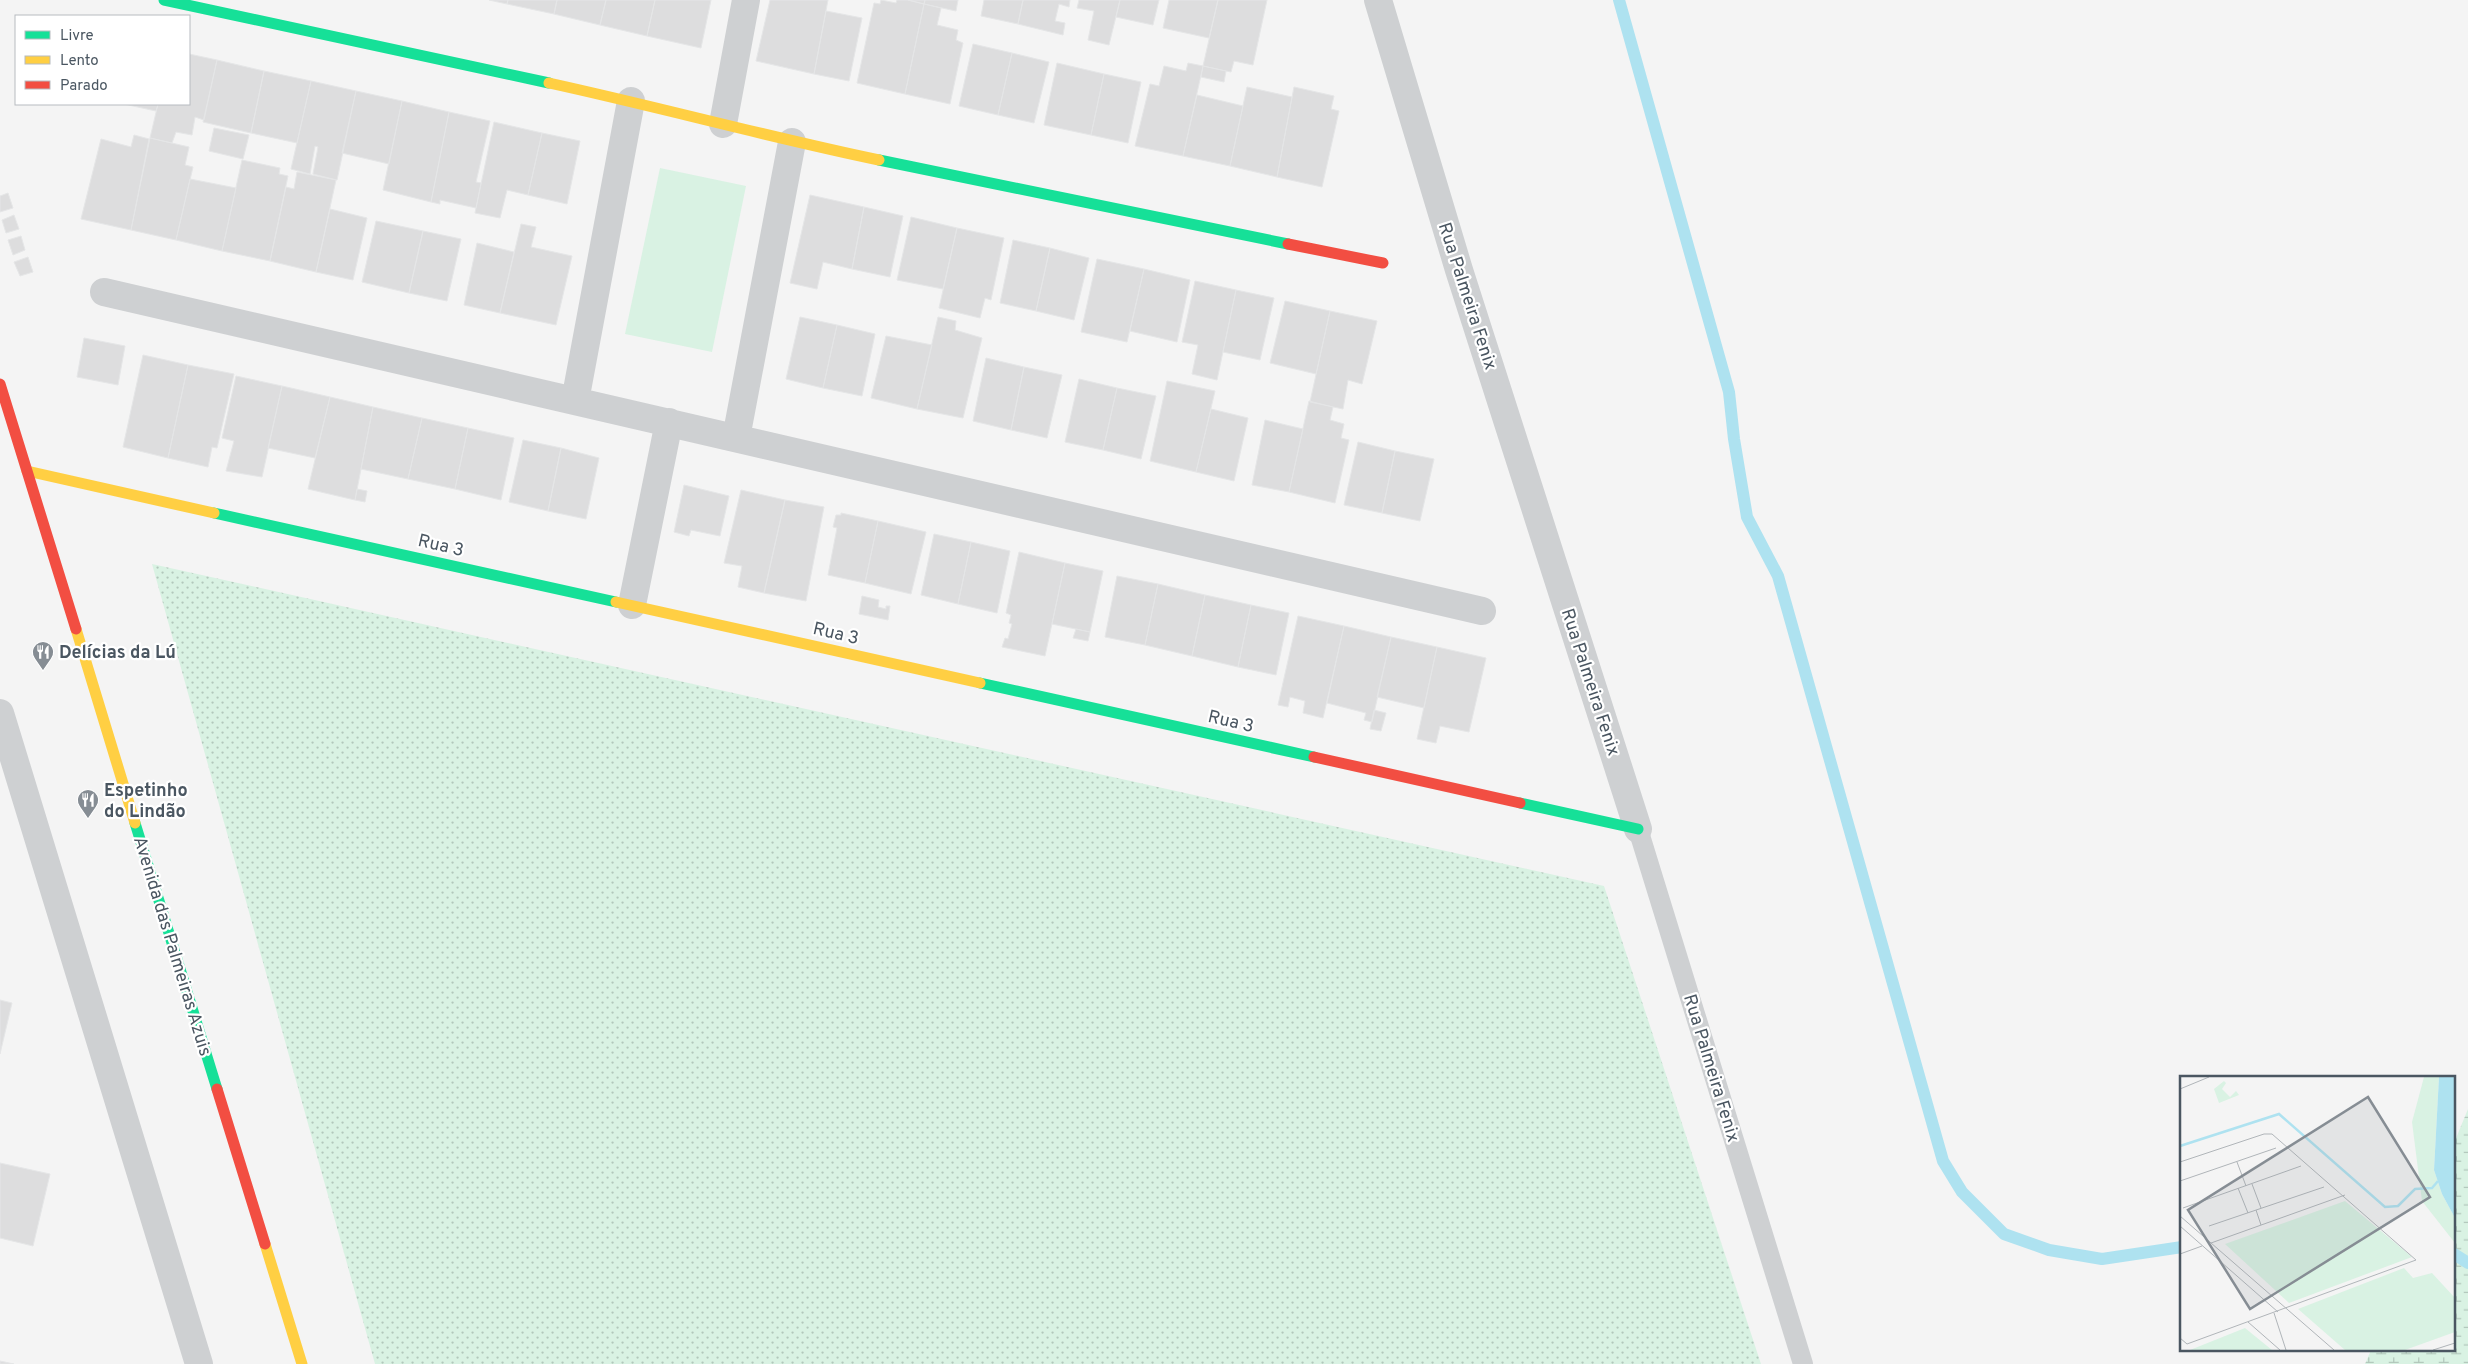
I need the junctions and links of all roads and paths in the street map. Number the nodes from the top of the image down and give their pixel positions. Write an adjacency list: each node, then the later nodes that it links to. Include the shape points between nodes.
1 (164, 0): 4 (street)
2 (746, 0): 5 (street)
3 (1378, 0): 17 (street, Rua Palmeira Fenix, via 1459,270)
4 (631, 100): 5 (street); 10 (street)
5 (722, 124): 6 (street)
6 (792, 142): 7 (street); 12 (street)
7 (1383, 264)
8 (104, 292): 10 (street)
9 (0, 384): 13 (street, Avenida das Palmeiras Azuis)
10 (574, 401): 11 (street)
11 (669, 422): 12 (street); 14 (street)
12 (736, 438): 15 (street)
13 (27, 470): 14 (street, Rua 3); 19 (street, Avenida das Palmeiras Azuis)
14 (632, 605): 17 (street, Rua 3)
15 (1482, 611)
16 (0, 713): 18 (street)
17 (1638, 829): 20 (lane, Rua Palmeira Fenix)
18 (200, 1364)
19 (302, 1364)
20 (1803, 1364)

